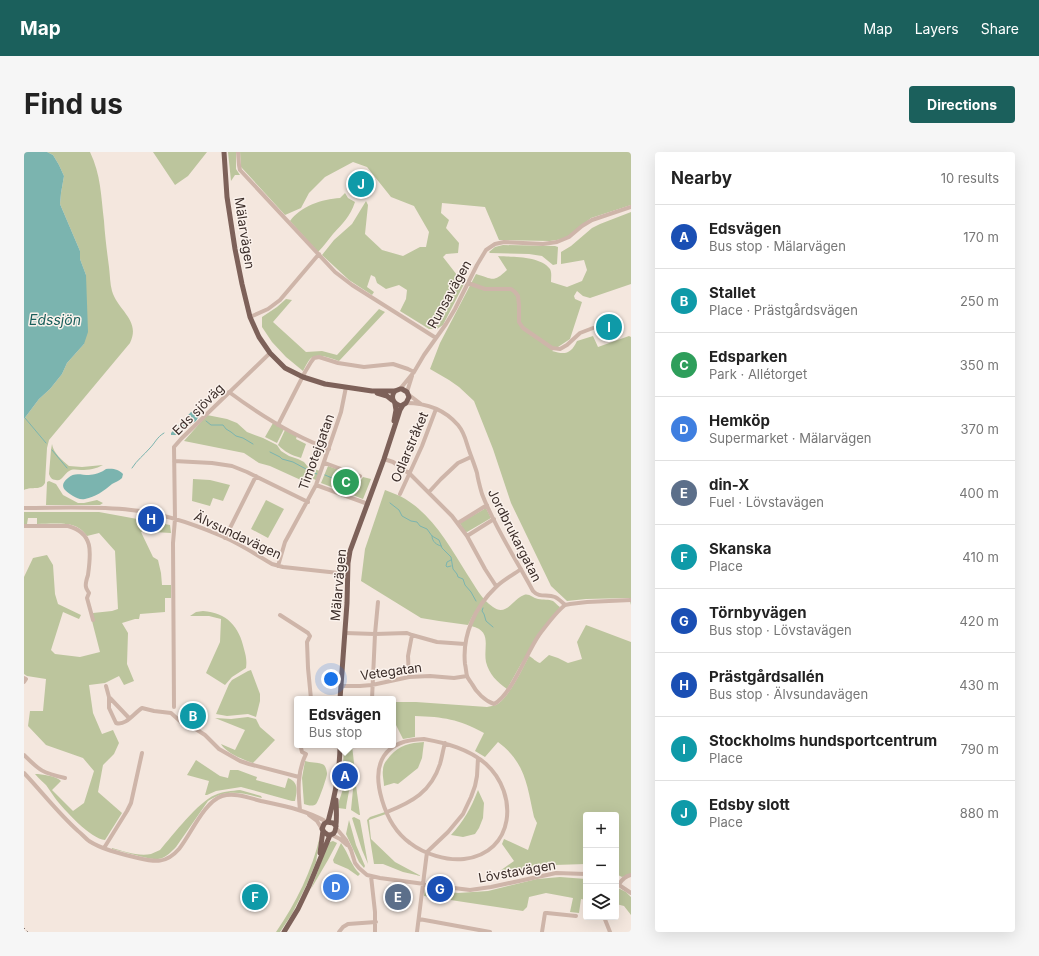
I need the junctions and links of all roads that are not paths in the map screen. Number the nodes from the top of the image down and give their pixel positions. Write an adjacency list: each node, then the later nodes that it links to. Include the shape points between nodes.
1 (224, 152): 6 (main road, Mälarvägen, via 227,197 235,250)
2 (238, 152): 4 (street, Runsavägen, via 240,170)
3 (631, 207): 5 (street, Runsavägen, via 592,220 569,237 557,242 495,244 483,254)
4 (319, 254): 6 (street, via 280,300); 8 (street, Runsavägen, via 335,272 352,285)
5 (468, 283): 7 (street, via 485,289 511,289 515,292 518,296 519,322 523,328 552,348 560,349 580,333); 8 (street, Runsavägen)
6 (250, 317): 9 (main road, Mälarvägen, via 258,337)
7 (593, 328)
8 (436, 338): 10 (street)
9 (270, 353): 11 (main road, Mälarvägen, via 285,368); 15 (street, Eds sjöväg)
10 (414, 372): 11 (street, via 393,364 364,367 319,357 314,358); 13 (street); 16 (street)
11 (303, 377): 12 (main road, Mälarvägen); 21 (street)
12 (346, 387): 14 (main road, Mälarvägen); 23 (street, Timotejgatan)
13 (397, 390): 14 (main road); 16 (main road, via 404,390); 17 (main road, via 392,396)
14 (372, 391): 17 (main road, via 387,396)
15 (229, 392): 21 (street); 26 (street, Eds sjöväg, via 174,447)
16 (408, 394): 18 (main road); 19 (street, Jordbrukargatan)
17 (394, 402): 18 (main road, via 398,405); 22 (main road, Mälarvägen, via 396,410)
18 (405, 404): 19 (street, Jordbrukargatan); 22 (main road, Mälarvägen)
19 (421, 404): 20 (street, Jordbrukargatan)
20 (436, 409): 24 (street, Jordbrukargatan, via 459,426); 28 (street, Odlarstråket)
21 (278, 425): 23 (street)
22 (393, 432): 25 (main road, Mälarvägen)
23 (329, 448): 27 (street, Timotejgatan)
24 (472, 457): 32 (street, via 458,463); 36 (street, Jordbrukargatan)
25 (384, 459): 28 (street); 35 (main road, Mälarvägen)
26 (174, 461): 29 (street, via 212,462 232,466); 38 (street, Eds sjöväg)
27 (324, 463): 30 (street); 31 (street, Timotejgatan)
28 (410, 474): 32 (street); 33 (street, Odlarstråket)
29 (256, 476): 34 (street); 43 (street)
30 (360, 476)
31 (316, 485): 34 (street, Timotejgatan); 35 (street)
32 (429, 492): 40 (street)
33 (400, 494)
34 (308, 502): 44 (street, Timotejgatan, via 285,542)
35 (368, 504): 46 (main road, Mälarvägen, via 350,550)
36 (487, 505): 39 (street, Jordbrukargatan); 40 (street)
37 (24, 508): 38 (street, Älvsundavägen, via 108,508)
38 (175, 519): 43 (street, Älvsundavägen); 68 (street, Eds sjöväg)
39 (494, 519): 42 (street); 45 (street, Jordbrukargatan)
40 (458, 523): 42 (street)
41 (24, 526): 52 (street, via 68,526 80,531 84,536 90,549 86,587)
42 (466, 536): 47 (street)
43 (225, 538): 44 (street, Älvsundavägen)
44 (278, 566): 46 (street, Älvsundavägen)
45 (521, 569): 47 (street); 50 (street, Jordbrukargatan, via 536,595 554,597)
46 (348, 574): 53 (main road, Mälarvägen)
47 (496, 586): 56 (street, via 475,614)
48 (631, 600): 50 (street)
49 (378, 602): 54 (street)
50 (566, 605): 57 (street, via 539,635 501,700 494,704 489,703)
51 (280, 615): 64 (street, via 310,636 307,642)
52 (93, 620)
53 (345, 633): 54 (street); 63 (main road, Mälarvägen)
54 (375, 634): 55 (street); 61 (street)
55 (412, 635): 56 (street, via 437,642); 58 (street, via 408,656)
56 (465, 644): 57 (street)
57 (467, 676): 58 (street, Vetegatan)
58 (409, 677): 61 (street, Vetegatan)
59 (24, 678): 60 (street)
60 (24, 682)
61 (372, 685): 63 (street, Vetegatan); 66 (street)
62 (106, 686): 67 (street)
63 (341, 686): 65 (main road, Mälarvägen)
64 (311, 696)
65 (340, 696)
66 (372, 696)
67 (109, 697): 69 (street); 69 (street, via 109,708 116,723 119,724)
68 (174, 707)
69 (129, 718): 79 (street, via 142,708 171,713 181,722 205,735 231,757)
70 (445, 743): 71 (street, via 424,739 403,742); 77 (street); 84 (street, via 437,773 426,790 407,803)
71 (396, 747)
72 (301, 748): 79 (street, via 306,754)
73 (340, 748): 81 (main road)
74 (394, 748): 84 (street, via 382,760 379,769 378,780)
75 (142, 753): 90 (street, via 131,803)
76 (24, 755): 80 (street, via 44,772)
77 (478, 758): 91 (street, via 475,786 463,814); 91 (street, via 498,778 506,796 507,815 503,833 490,850 470,858 449,859)
78 (24, 773): 90 (street, via 72,826 89,841)
79 (299, 777): 82 (street)
80 (66, 778)
81 (336, 792): 85 (main road); 86 (main road)
82 (300, 810): 83 (street); 90 (street, via 230,794 213,801 178,849 162,861 152,862)
83 (306, 812): 85 (street); 87 (street)
84 (386, 812): 91 (street, via 410,843)
85 (328, 822): 86 (main road); 87 (main road)
86 (336, 827): 88 (main road); 89 (street)
87 (322, 830): 88 (main road); 92 (main road)
88 (331, 835): 89 (street); 92 (main road)
89 (349, 846): 95 (street, via 359,868)
90 (104, 848)
91 (427, 852): 97 (street)
92 (318, 864): 104 (main road)
93 (583, 874): 97 (street, Lövstavägen, via 556,873 470,890)
94 (631, 875): 96 (street)
95 (371, 876): 97 (street, Lövstavägen); 103 (street)
96 (619, 883)
97 (423, 884): 101 (street)
98 (619, 885): 99 (street)
99 (631, 893)
100 (576, 916): 109 (street, via 547,913)
101 (419, 919): 107 (street); 108 (street)
102 (605, 920): 110 (street)
103 (376, 922): 105 (street, via 348,924); 106 (street)
104 (284, 932)
105 (339, 932)
106 (376, 932)
107 (417, 932)
108 (490, 932)
109 (542, 932)
110 (610, 932)

